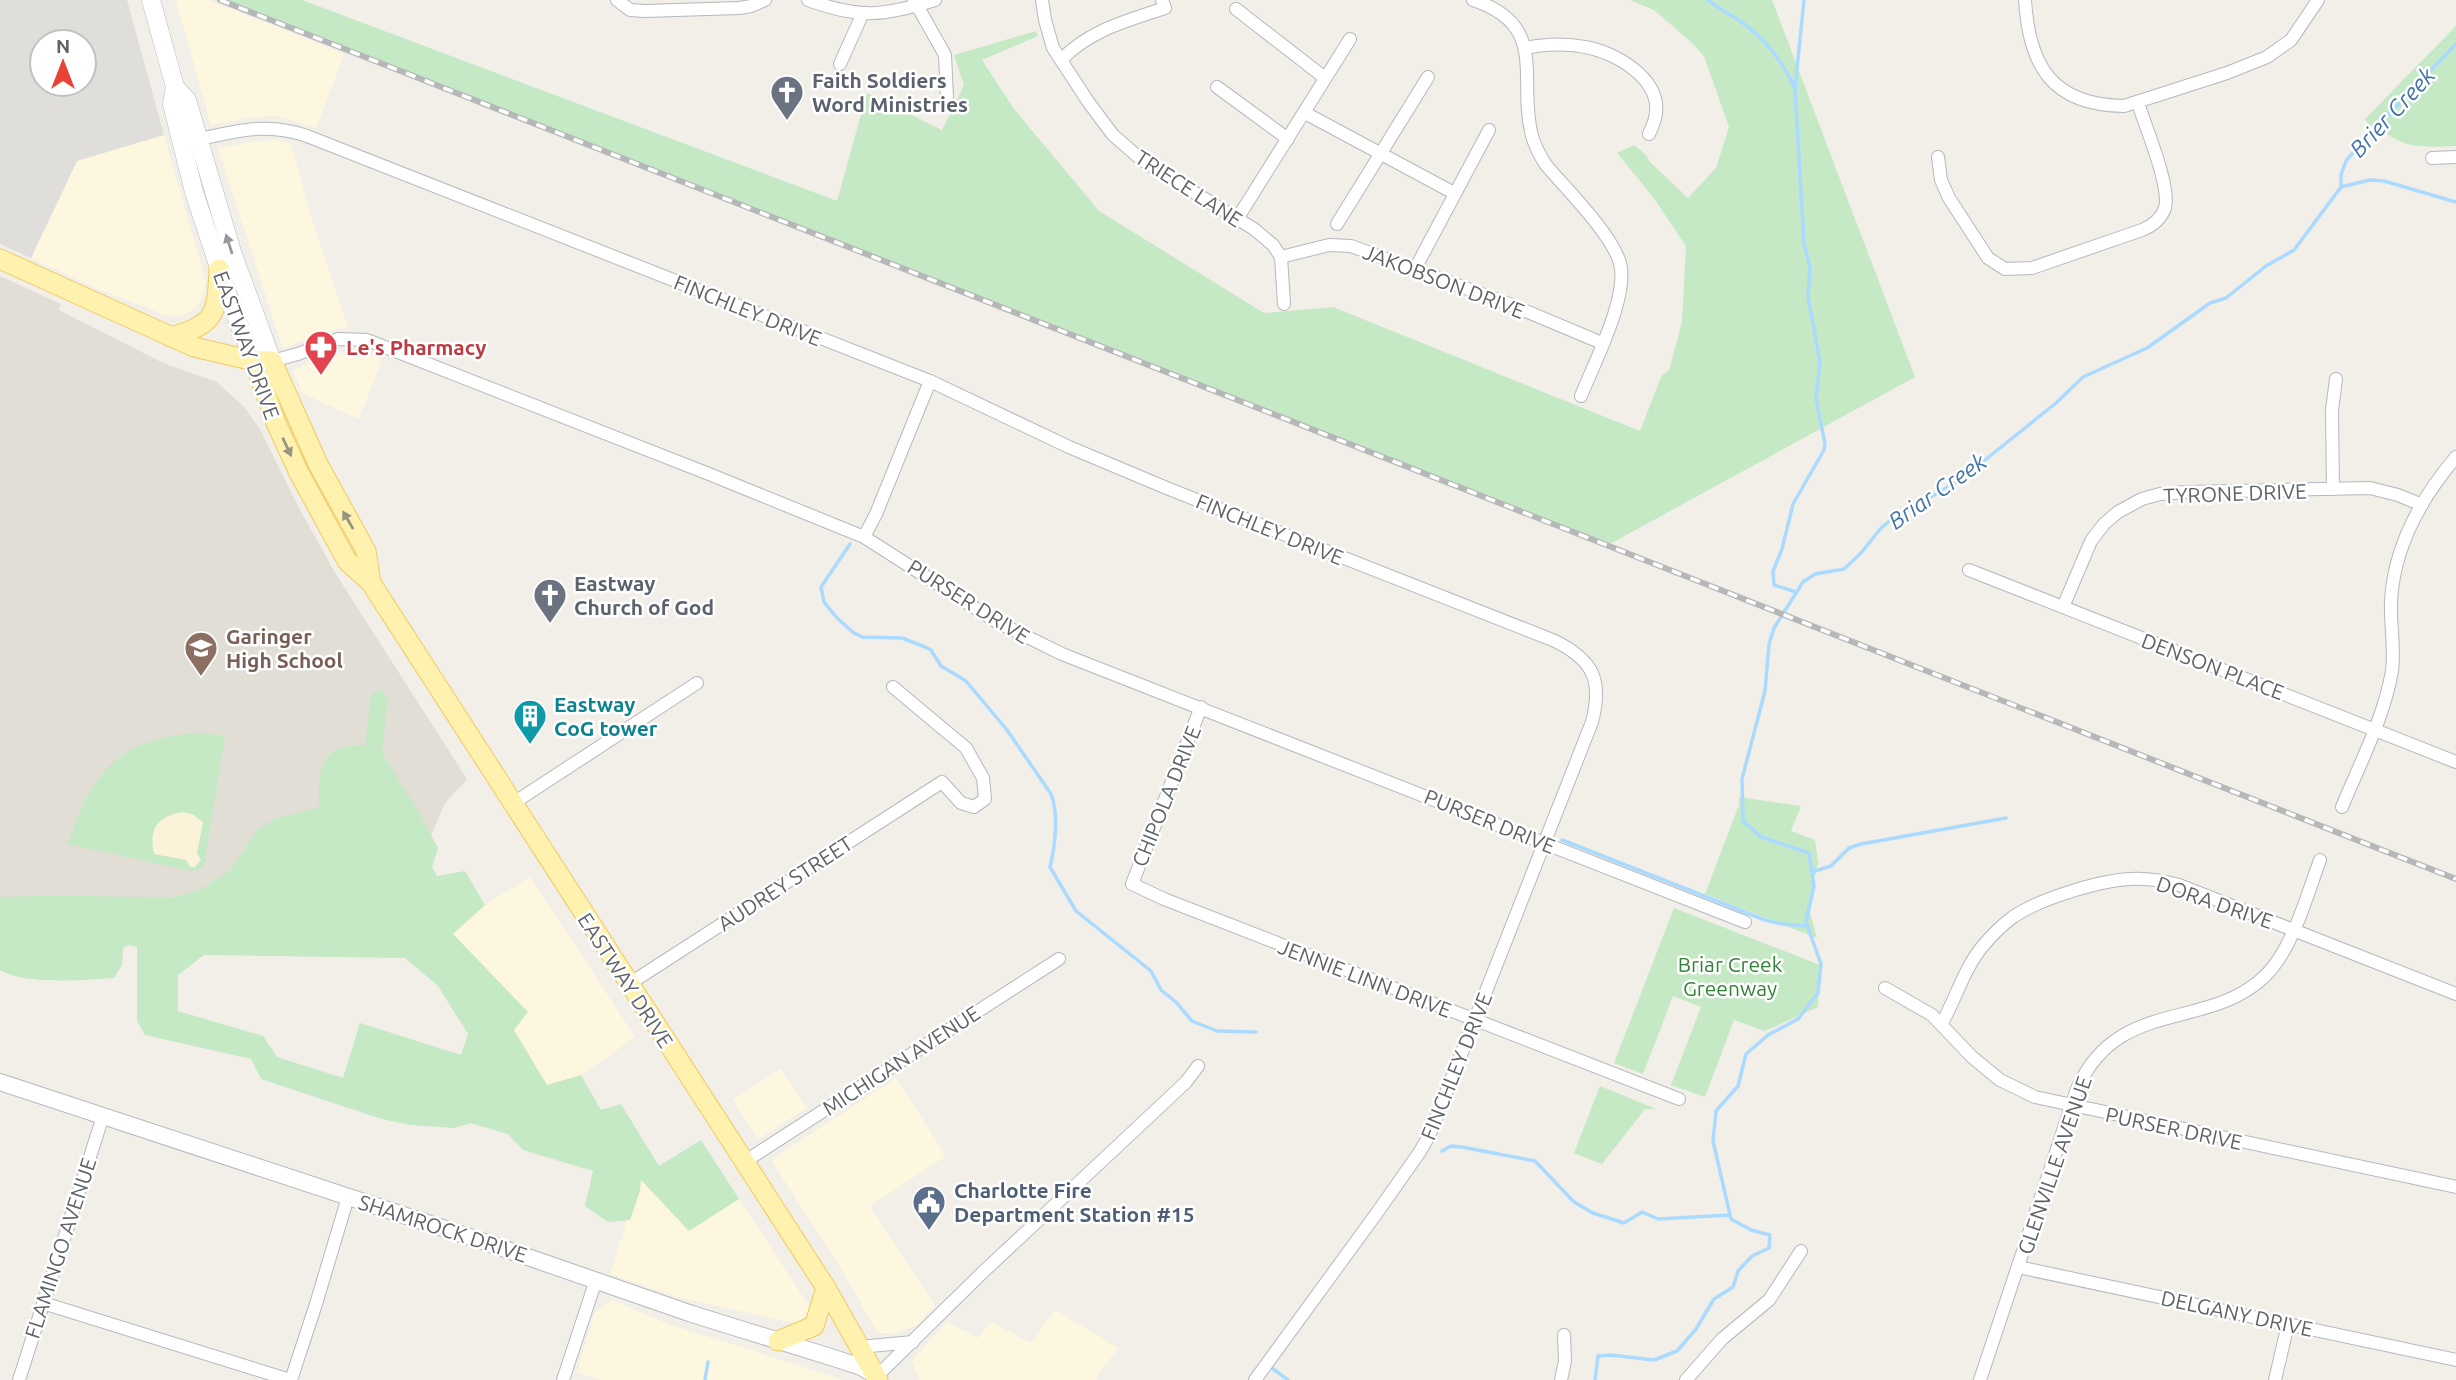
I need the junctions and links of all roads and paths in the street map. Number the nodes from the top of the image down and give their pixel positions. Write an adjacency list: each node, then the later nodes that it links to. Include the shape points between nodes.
1 (151, 0): 20 (main road, EASTWAY DRIVE)
2 (617, 0): 3 (street, via 630,9 645,11 739,8)
3 (765, 0)
4 (808, 0): 13 (street)
5 (935, 0): 11 (street)
6 (1042, 0): 16 (street, TRIECE LANE, via 1048,34)
7 (1162, 0): 16 (street, via 1165,8 1098,31)
8 (1473, 0): 15 (street, via 1510,21)
9 (2025, 0): 23 (street, via 2034,52 2059,87 2088,102)
10 (2318, 0): 23 (street, via 2291,40 2267,57)
11 (915, 3): 13 (street, via 896,12); 22 (street, via 945,55)
12 (1236, 9): 19 (street)
13 (863, 15): 17 (street)
14 (1350, 39): 19 (street)
15 (1525, 48): 26 (street, via 1587,47 1622,61 1653,94 1656,114); 42 (street, via 1530,119 1538,152 1607,239 1621,266 1619,300)
16 (1060, 60): 34 (street, TRIECE LANE, via 1101,119 1128,148)
17 (840, 64)
18 (1428, 77): 29 (street)
19 (1325, 78): 24 (street)
20 (175, 87): 27 (main road, EASTWAY DRIVE, via 187,100); 38 (main road, EASTWAY DRIVE, via 172,104)
21 (1217, 87): 28 (street)
22 (947, 97)
23 (2138, 103): 31 (street, via 2163,177 2166,204 2162,214 2142,230 2032,268 2005,269 1988,258 1949,198)
24 (1306, 113): 28 (street); 29 (street)
25 (1489, 130): 33 (street)
26 (1649, 134)
27 (199, 139): 43 (main road, EASTWAY DRIVE, one-way to 27); 45 (street, FINCHLEY DRIVE, via 255,128 287,129)
28 (1288, 139): 34 (street)
29 (1381, 153): 33 (street); 35 (street)
30 (2456, 157): 32 (street)
31 (1938, 158)
32 (2432, 158)
33 (1454, 193): 39 (street)
34 (1237, 219): 36 (street, TRIECE LANE, via 1266,237)
35 (1337, 224)
36 (1281, 257): 39 (street, JAKOBSON DRIVE, via 1339,245); 40 (street)
37 (0, 259): 41 (main road)
38 (219, 269): 41 (main road, via 218,302 211,317 196,330); 43 (main road, EASTWAY DRIVE)
39 (1415, 269): 42 (street, JAKOBSON DRIVE)
40 (1283, 304)
41 (171, 337): 43 (main road, via 194,347)
42 (1602, 343): 46 (street)
43 (263, 361): 50 (street, PURSER DRIVE, via 338,339 367,340); 58 (main road, EASTWAY DRIVE, via 366,551 375,590)
44 (2336, 379): 48 (street)
45 (930, 381): 50 (street); 60 (street, FINCHLEY DRIVE, via 1119,468 1555,642 1580,656 1596,681 1595,710)
46 (1581, 396)
47 (2456, 457): 49 (street)
48 (2333, 489): 49 (street, TYRONE DRIVE, via 2380,490); 52 (street, TYRONE DRIVE, via 2187,492 2143,499 2118,512 2091,541)
49 (2422, 505): 56 (street, via 2398,561 2391,601 2392,668)
50 (864, 537): 55 (street, PURSER DRIVE, via 1028,639)
51 (1969, 570): 52 (street, DENSON PLACE)
52 (2063, 607): 56 (street, DENSON PLACE)
53 (697, 683): 58 (street)
54 (894, 687): 66 (street, AUDREY STREET, via 966,748 983,778 985,799 974,807 961,803 942,782)
55 (1201, 707): 60 (street, PURSER DRIVE); 62 (street, CHIPOLA DRIVE)
56 (2374, 729): 57 (street, DENSON PLACE); 59 (street)
57 (2456, 762)
58 (512, 804): 66 (main road, EASTWAY DRIVE)
59 (2342, 807)
60 (1545, 842): 63 (street, PURSER DRIVE); 69 (street, FINCHLEY DRIVE)
61 (2320, 860): 64 (street, GLENVILLE AVENUE)
62 (1132, 884): 69 (street, JENNIE LINN DRIVE)
63 (1745, 922)
64 (2293, 930): 68 (street, DORA DRIVE); 70 (street, DORA DRIVE, via 2163,881 2122,879 2100,884 2034,905 2002,926 1970,964); 74 (street, GLENVILLE AVENUE, via 2274,967 2244,992 2135,1028 2112,1042 2087,1069)
65 (1059, 959): 76 (street, MICHIGAN AVENUE)
66 (629, 984): 76 (main road, EASTWAY DRIVE)
67 (1885, 988): 70 (street, PURSER DRIVE)
68 (2456, 994)
69 (1475, 1021): 73 (street, JENNIE LINN DRIVE); 94 (street, FINCHLEY DRIVE, via 1419,1153)
70 (1942, 1023): 74 (street, PURSER DRIVE, via 2000,1080 2035,1097)
71 (1198, 1066): 87 (street)
72 (0, 1082): 75 (street, SHAMROCK DRIVE)
73 (1679, 1099)
74 (2071, 1106): 77 (street, PURSER DRIVE); 80 (street, GLENVILLE AVENUE)
75 (103, 1116): 78 (street, SHAMROCK DRIVE); 83 (street, FLAMINGO AVENUE)
76 (744, 1162): 82 (main road, EASTWAY DRIVE)
77 (2456, 1187)
78 (348, 1197): 81 (street, SHAMROCK DRIVE); 92 (street)
79 (1801, 1251): 96 (street, via 1769,1300 1722,1339)
80 (2018, 1267): 84 (street, DELGANY DRIVE); 97 (street, GLENVILLE AVENUE)
81 (596, 1280): 86 (street, SHAMROCK DRIVE); 93 (street)
82 (826, 1288): 86 (main road, via 814,1326); 88 (main road, EASTWAY DRIVE)
83 (43, 1303): 91 (street, FLAMINGO AVENUE); 92 (street)
84 (2288, 1324): 89 (street, DELGANY DRIVE); 98 (street)
85 (1564, 1335): 95 (street)
86 (778, 1341): 90 (street, SHAMROCK DRIVE, via 840,1360)
87 (913, 1342): 88 (street); 90 (street)
88 (859, 1346): 90 (main road, EASTWAY DRIVE)
89 (2456, 1360)
90 (879, 1379)
91 (19, 1380)
92 (291, 1380)
93 (563, 1380)
94 (1255, 1380)
95 (1561, 1380)
96 (1686, 1380)
97 (1980, 1380)
98 (2275, 1380)

